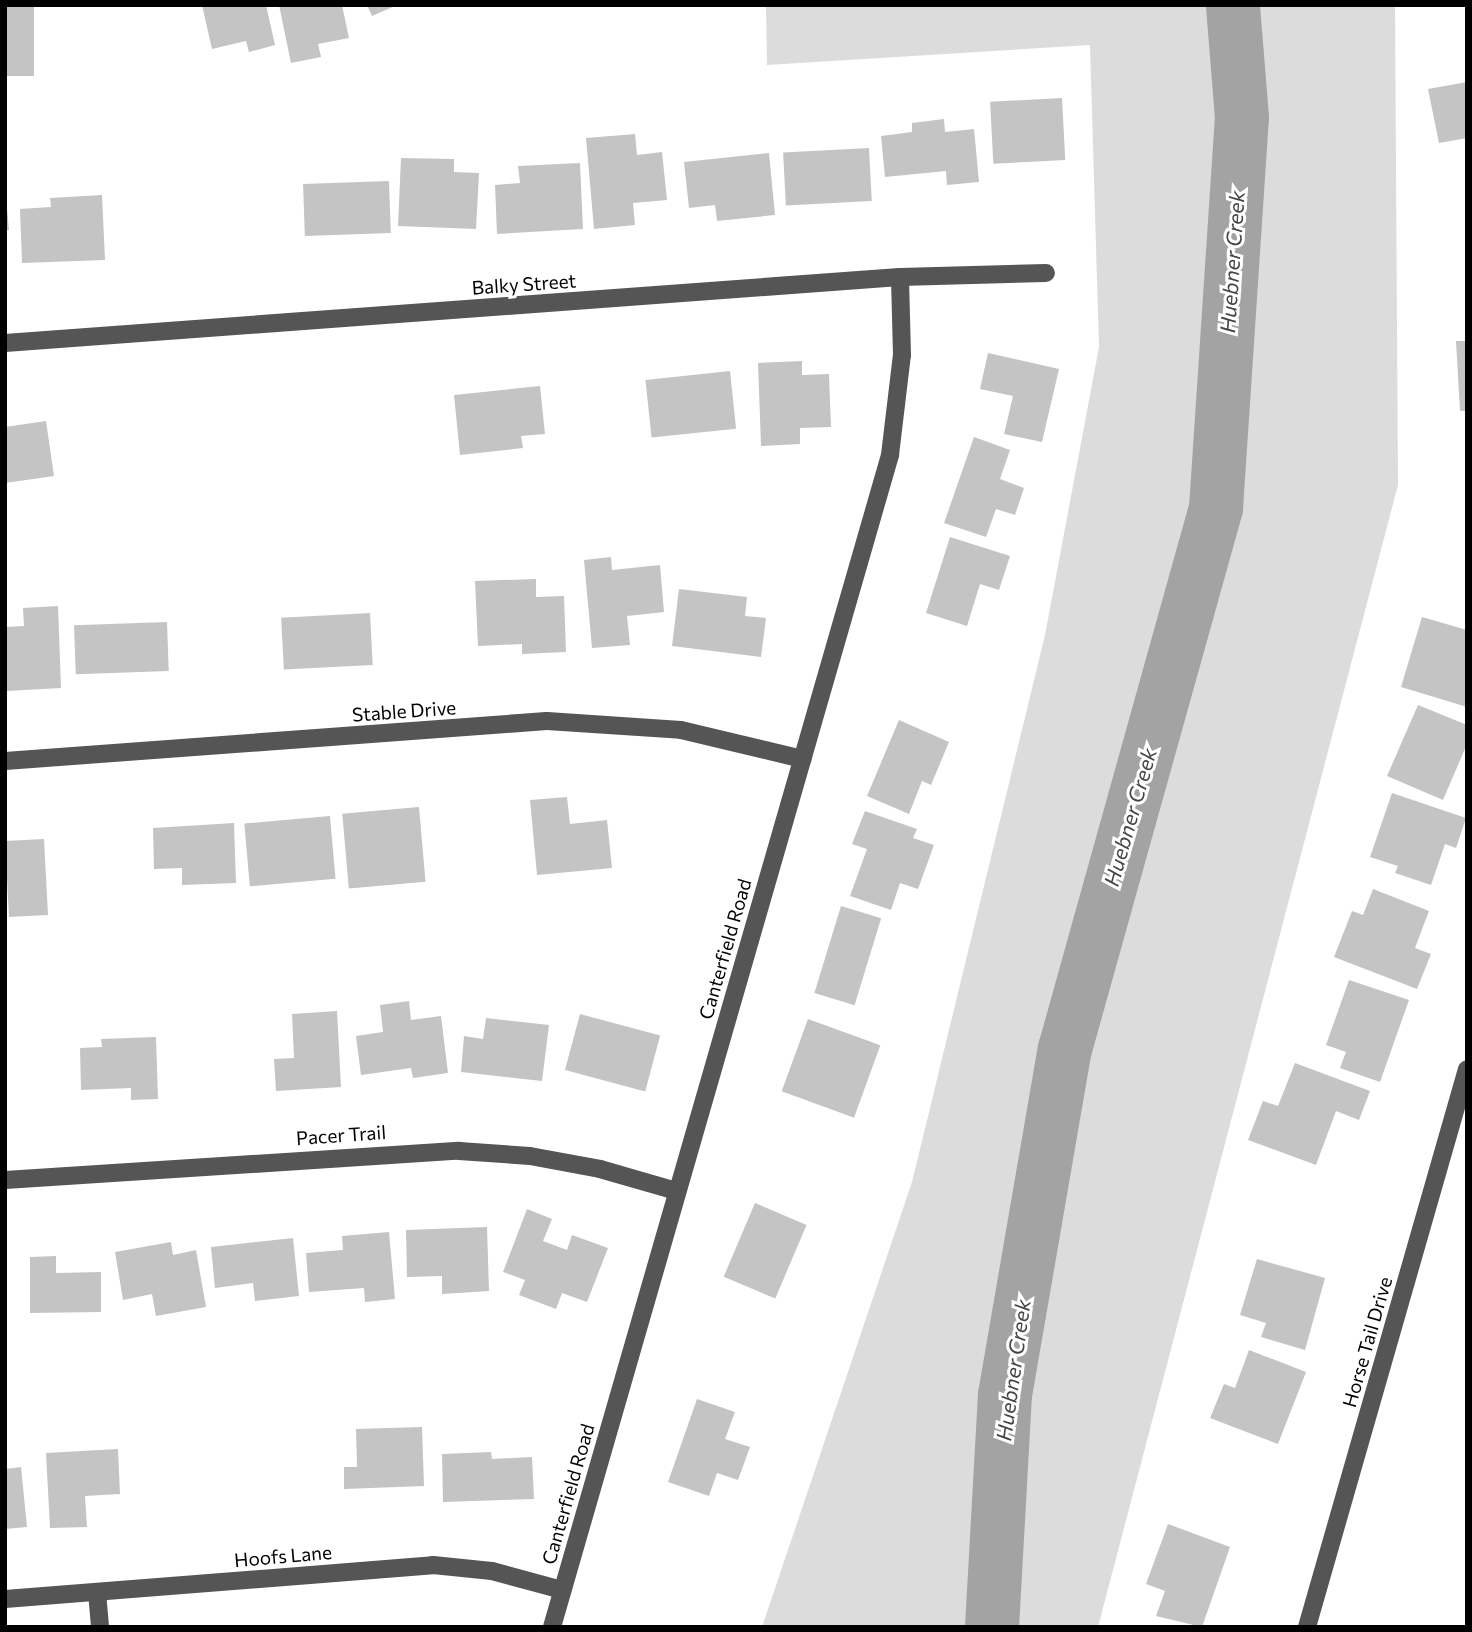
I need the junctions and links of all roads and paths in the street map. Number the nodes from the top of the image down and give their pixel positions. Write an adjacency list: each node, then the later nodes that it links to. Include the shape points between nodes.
1 (1046, 272): 2 (street, Balky Street)
2 (900, 277): 3 (street, Balky Street); 4 (street, Canterfield Road, via 902,355 890,455)
3 (5, 343)
4 (803, 759): 5 (street, Stable Drive, via 681,730 547,722); 8 (street, Canterfield Road)
5 (5, 761)
6 (1467, 1069): 14 (street, Horse Tail Drive)
7 (5, 1180): 8 (street, Pacer Trail, via 459,1151 530,1156 600,1168)
8 (676, 1191): 9 (street, Canterfield Road)
9 (562, 1590): 10 (street, Hoofs Lane, via 492,1571 433,1565); 13 (street, Canterfield Road)
10 (97, 1592): 11 (street, Hoofs Lane); 12 (street)
11 (5, 1599)
12 (100, 1627)
13 (552, 1627)
14 (1307, 1627)

